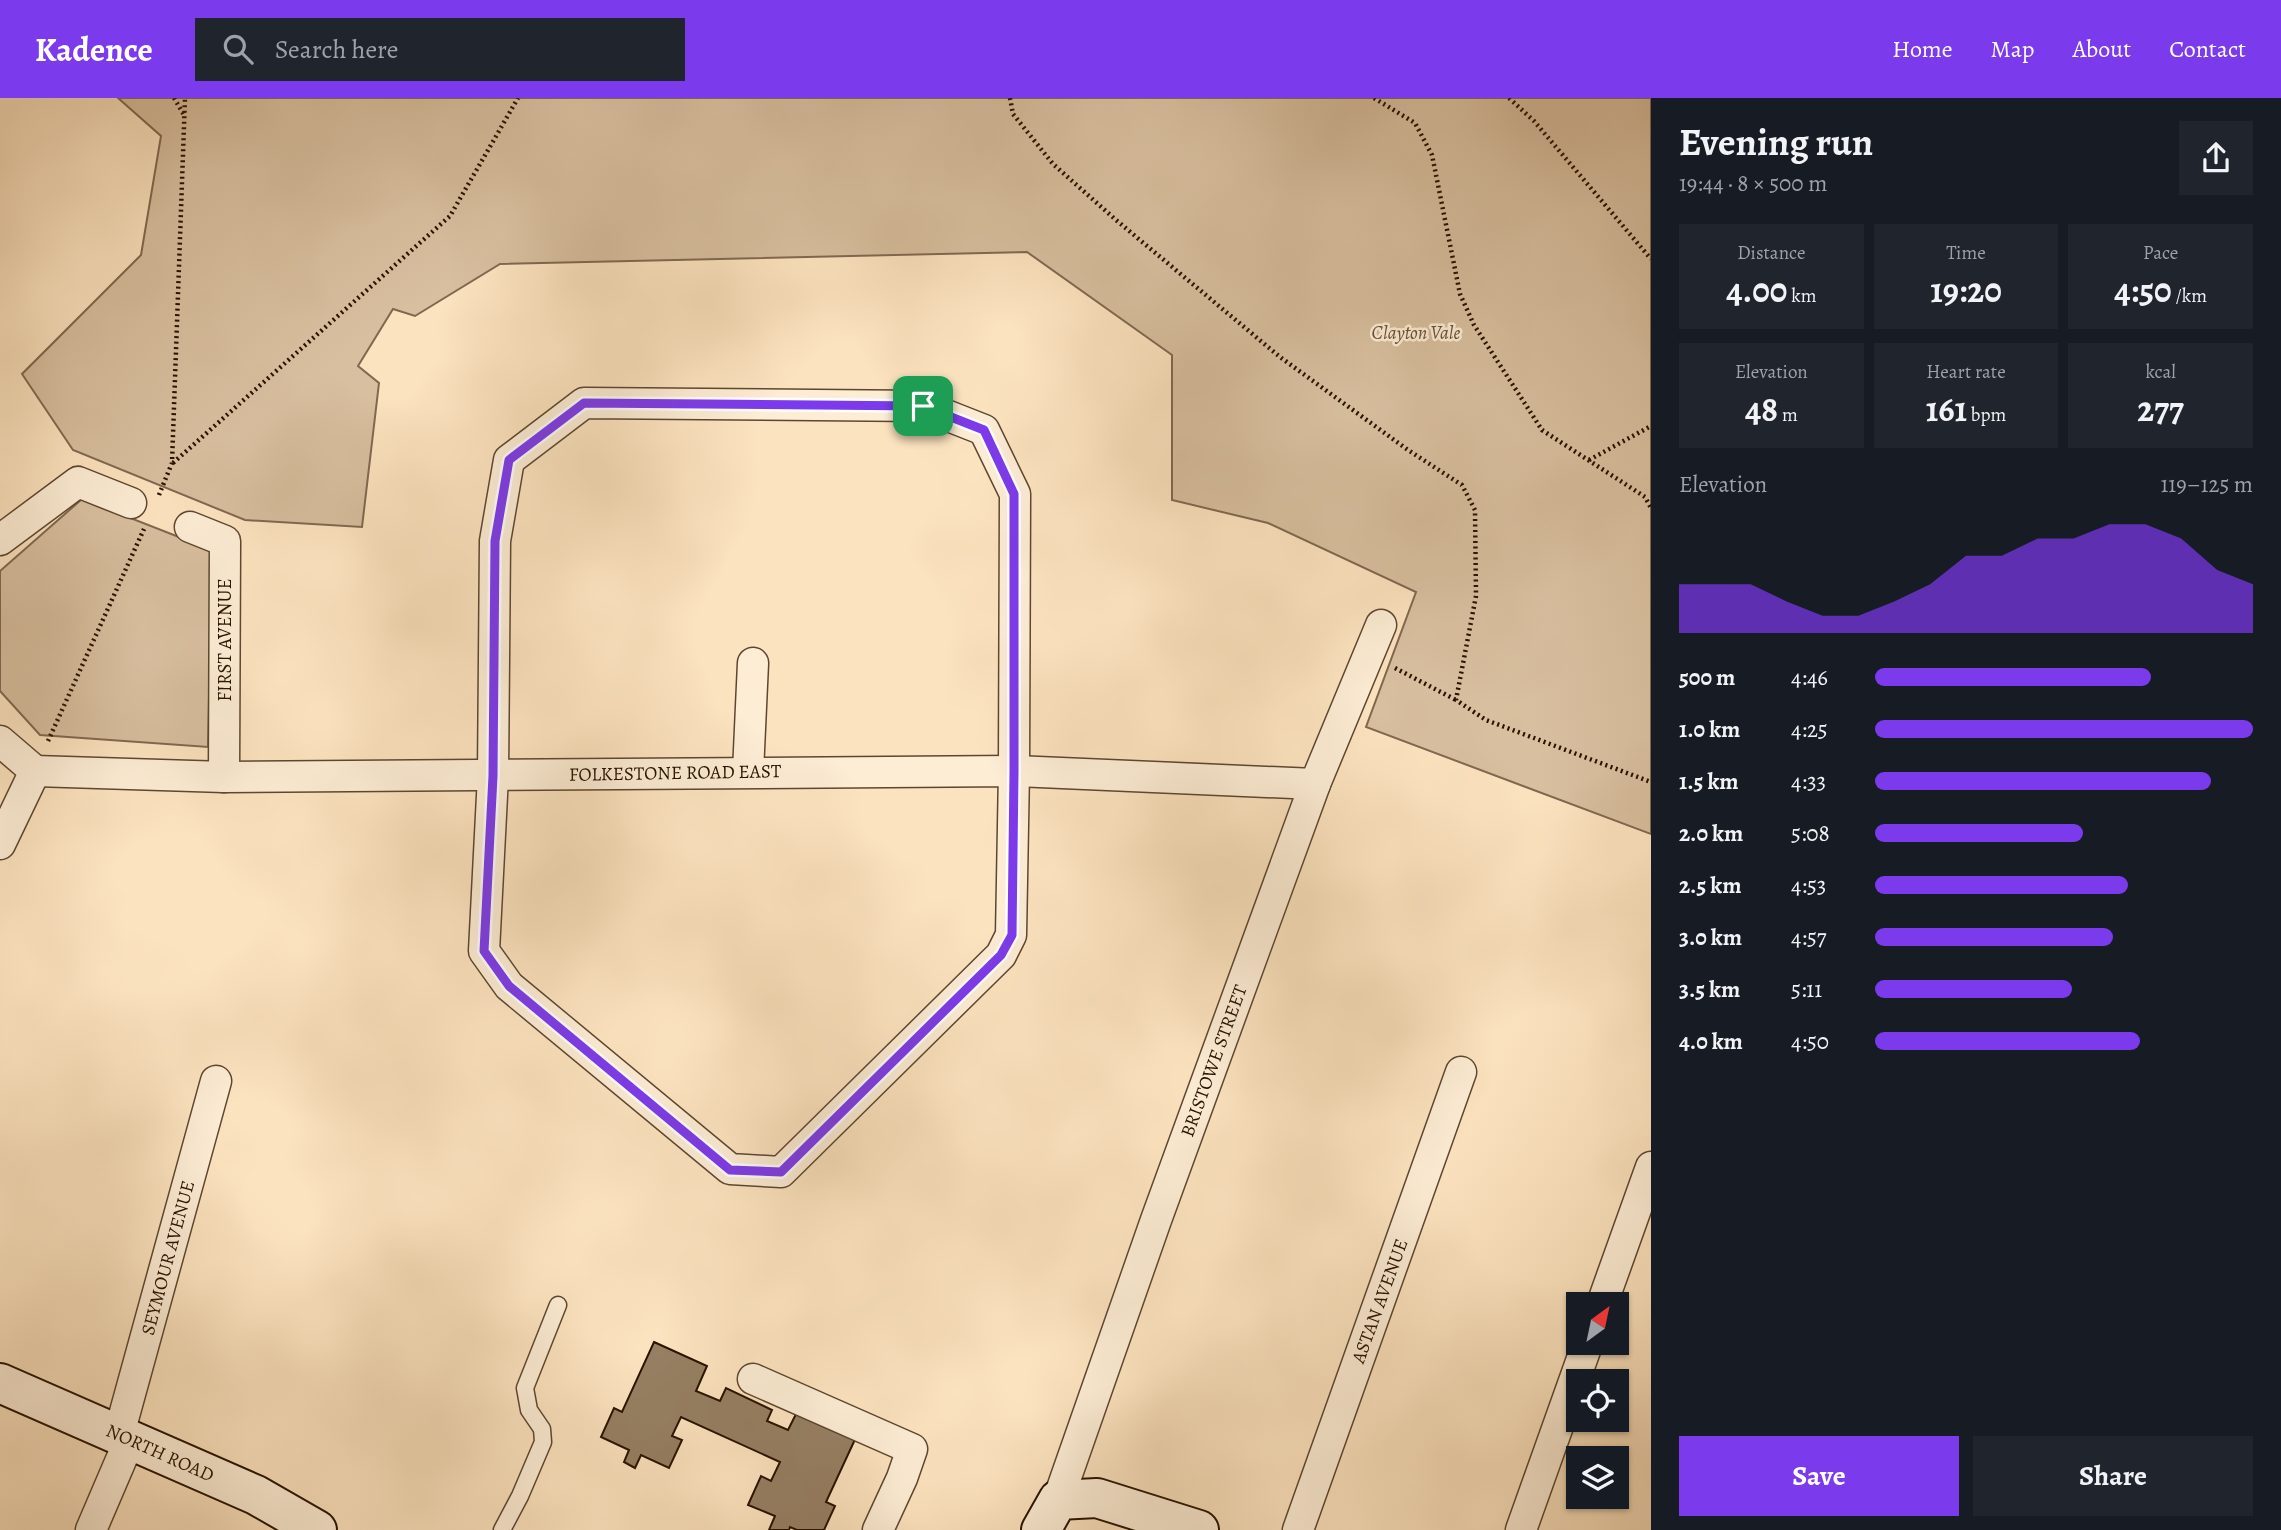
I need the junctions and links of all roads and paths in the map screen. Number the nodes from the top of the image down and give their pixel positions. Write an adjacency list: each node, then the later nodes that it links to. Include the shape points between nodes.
1 (174, 98): 7 (path)
2 (185, 98): 7 (path)
3 (518, 98): 11 (path, via 450,216)
4 (1010, 98): 19 (path, via 1013,114 1053,164 1116,220 1280,357 1462,485 1475,510 1476,596)
5 (1374, 98): 10 (path, via 1415,123 1432,155 1460,294 1474,326 1542,430)
6 (1509, 98): 8 (path, via 1534,121)
7 (185, 116): 11 (path)
8 (1651, 259)
9 (1651, 426): 10 (path)
10 (1589, 460): 12 (path, via 1645,497)
11 (172, 463): 13 (path)
12 (1651, 508)
13 (145, 510): 15 (street, via 78,482); 21 (path)
14 (190, 527): 25 (street, FIRST AVENUE, via 225,541)
15 (0, 540)
16 (1381, 625): 17 (street, BRISTOWE STREET)
17 (1367, 659): 19 (path, via 1395,668); 27 (street, BRISTOWE STREET)
18 (753, 663): 23 (street)
19 (1456, 701): 26 (path, via 1486,720)
20 (0, 741): 21 (street)
21 (35, 771): 25 (street, FOLKESTONE ROAD EAST); 28 (street)
22 (1014, 771): 23 (street, FOLKESTONE ROAD EAST); 24 (street, via 1012,935 1001,955 781,1172 730,1170 509,986 484,951); 24 (street, via 1014,494 984,430 923,406 584,403 509,460 495,541); 27 (street, FOLKESTONE ROAD EAST)
23 (748, 772): 24 (street, FOLKESTONE ROAD EAST)
24 (493, 776): 25 (street, FOLKESTONE ROAD EAST)
25 (224, 777)
26 (1651, 782)
27 (1315, 784): 38 (street, BRISTOWE STREET)
28 (0, 844)
29 (1461, 1072): 44 (street, ASTAN AVENUE)
30 (216, 1081): 37 (street, SEYMOUR AVENUE)
31 (1651, 1167): 32 (street)
32 (1606, 1292)
33 (558, 1305): 41 (lane, via 525,1388 543,1442)
34 (1583, 1355): 45 (street)
35 (753, 1379): 42 (street, via 912,1449)
36 (0, 1383): 37 (street, NORTH ROAD)
37 (125, 1437): 39 (street, SEYMOUR AVENUE); 40 (street, NORTH ROAD, via 256,1495)
38 (1049, 1515): 43 (street, via 1097,1498)
39 (91, 1530)
40 (317, 1530)
41 (502, 1530)
42 (878, 1530)
43 (1199, 1530)
44 (1298, 1530)
45 (1521, 1530)

